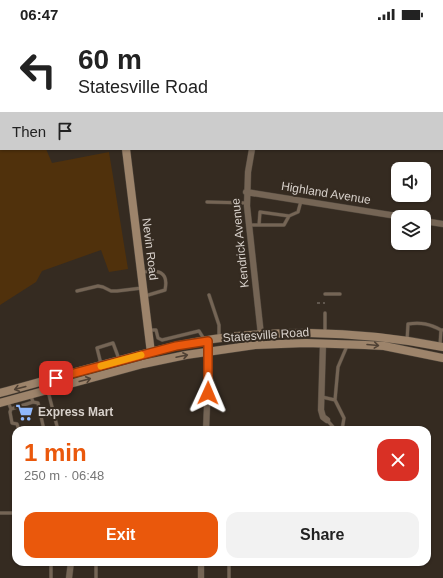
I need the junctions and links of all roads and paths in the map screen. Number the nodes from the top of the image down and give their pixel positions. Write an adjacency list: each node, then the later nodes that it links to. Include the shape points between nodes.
1 (126, 150): 13 (main road, Nevin Road)
2 (252, 150): 3 (street, Kendrick Avenue)
3 (246, 192): 4 (street, Highland Avenue); 6 (street, Kendrick Avenue)
4 (301, 201): 7 (street, Highland Avenue); 8 (lane, via 298,212)
5 (207, 202): 6 (lane)
6 (247, 203): 11 (street, Kendrick Avenue)
7 (391, 215)
8 (290, 216): 12 (lane, via 284,225); 12 (lane, via 260,212)
9 (431, 222): 10 (street)
10 (443, 224)
11 (249, 225): 12 (lane); 26 (street, Kendrick Avenue)
12 (259, 225)
13 (140, 272): 14 (main road, Nevin Road); 19 (lane, via 153,271 162,273 165,277 164,290)
14 (142, 288): 15 (lane, via 117,292 98,286); 19 (main road, Nevin Road)
15 (77, 291)
16 (325, 294): 17 (lane)
17 (340, 294)
18 (209, 295): 28 (lane, via 219,325)
19 (144, 297): 23 (main road, Nevin Road)
20 (317, 303): 21 (path)
21 (325, 303)
22 (325, 313): 25 (lane)
23 (148, 330): 27 (lane, via 156,330 159,340); 36 (main road, Nevin Road)
24 (442, 330): 30 (lane, via 419,322 408,324); 33 (lane)
25 (325, 334): 26 (main road, Statesville Road); 30 (main road, Statesville Road)
26 (261, 335): 28 (main road, Statesville Road)
27 (170, 338): 29 (lane, via 199,331); 34 (lane)
28 (219, 339): 29 (main road, Statesville Road)
29 (208, 341): 34 (main road, Statesville Road); 35 (street)
30 (407, 341): 33 (main road, Statesville Road)
31 (323, 344): 32 (main road, Statesville Road); 35 (main road, Statesville Road, via 274,344); 42 (street)
32 (348, 344): 37 (main road, Statesville Road, one-way to 37, via 384,346); 44 (lane, via 338,367)
33 (441, 346)
34 (172, 347): 36 (main road, Statesville Road)
35 (208, 352): 40 (main road, Statesville Road, one-way to 35, via 143,364); 50 (street)
36 (151, 353): 38 (main road, Statesville Road)
37 (443, 358)
38 (120, 361): 39 (main road, Statesville Road); 39 (lane, via 113,343 97,348)
39 (102, 366): 41 (main road, Statesville Road, one-way to 41)
40 (48, 390): 43 (main road, Statesville Road); 49 (lane)
41 (0, 393)
42 (322, 397): 44 (lane); 46 (street, via 321,410)
43 (32, 398): 45 (main road, Statesville Road); 48 (lane, via 38,404)
44 (335, 400): 52 (lane, via 344,418)
45 (6, 404): 47 (lane, via 12,422)
46 (327, 420): 51 (lane)
47 (18, 426)
48 (43, 426)
49 (57, 426)
50 (206, 426)
51 (332, 426)
52 (343, 426)
53 (0, 513): 54 (lane)
54 (12, 513)
55 (51, 566): 60 (lane)
56 (70, 566): 61 (street)
57 (96, 566): 62 (lane)
58 (201, 566): 63 (street)
59 (229, 566): 64 (lane)
60 (50, 578)
61 (69, 578)
62 (96, 578)
63 (201, 578)
64 (229, 578)

